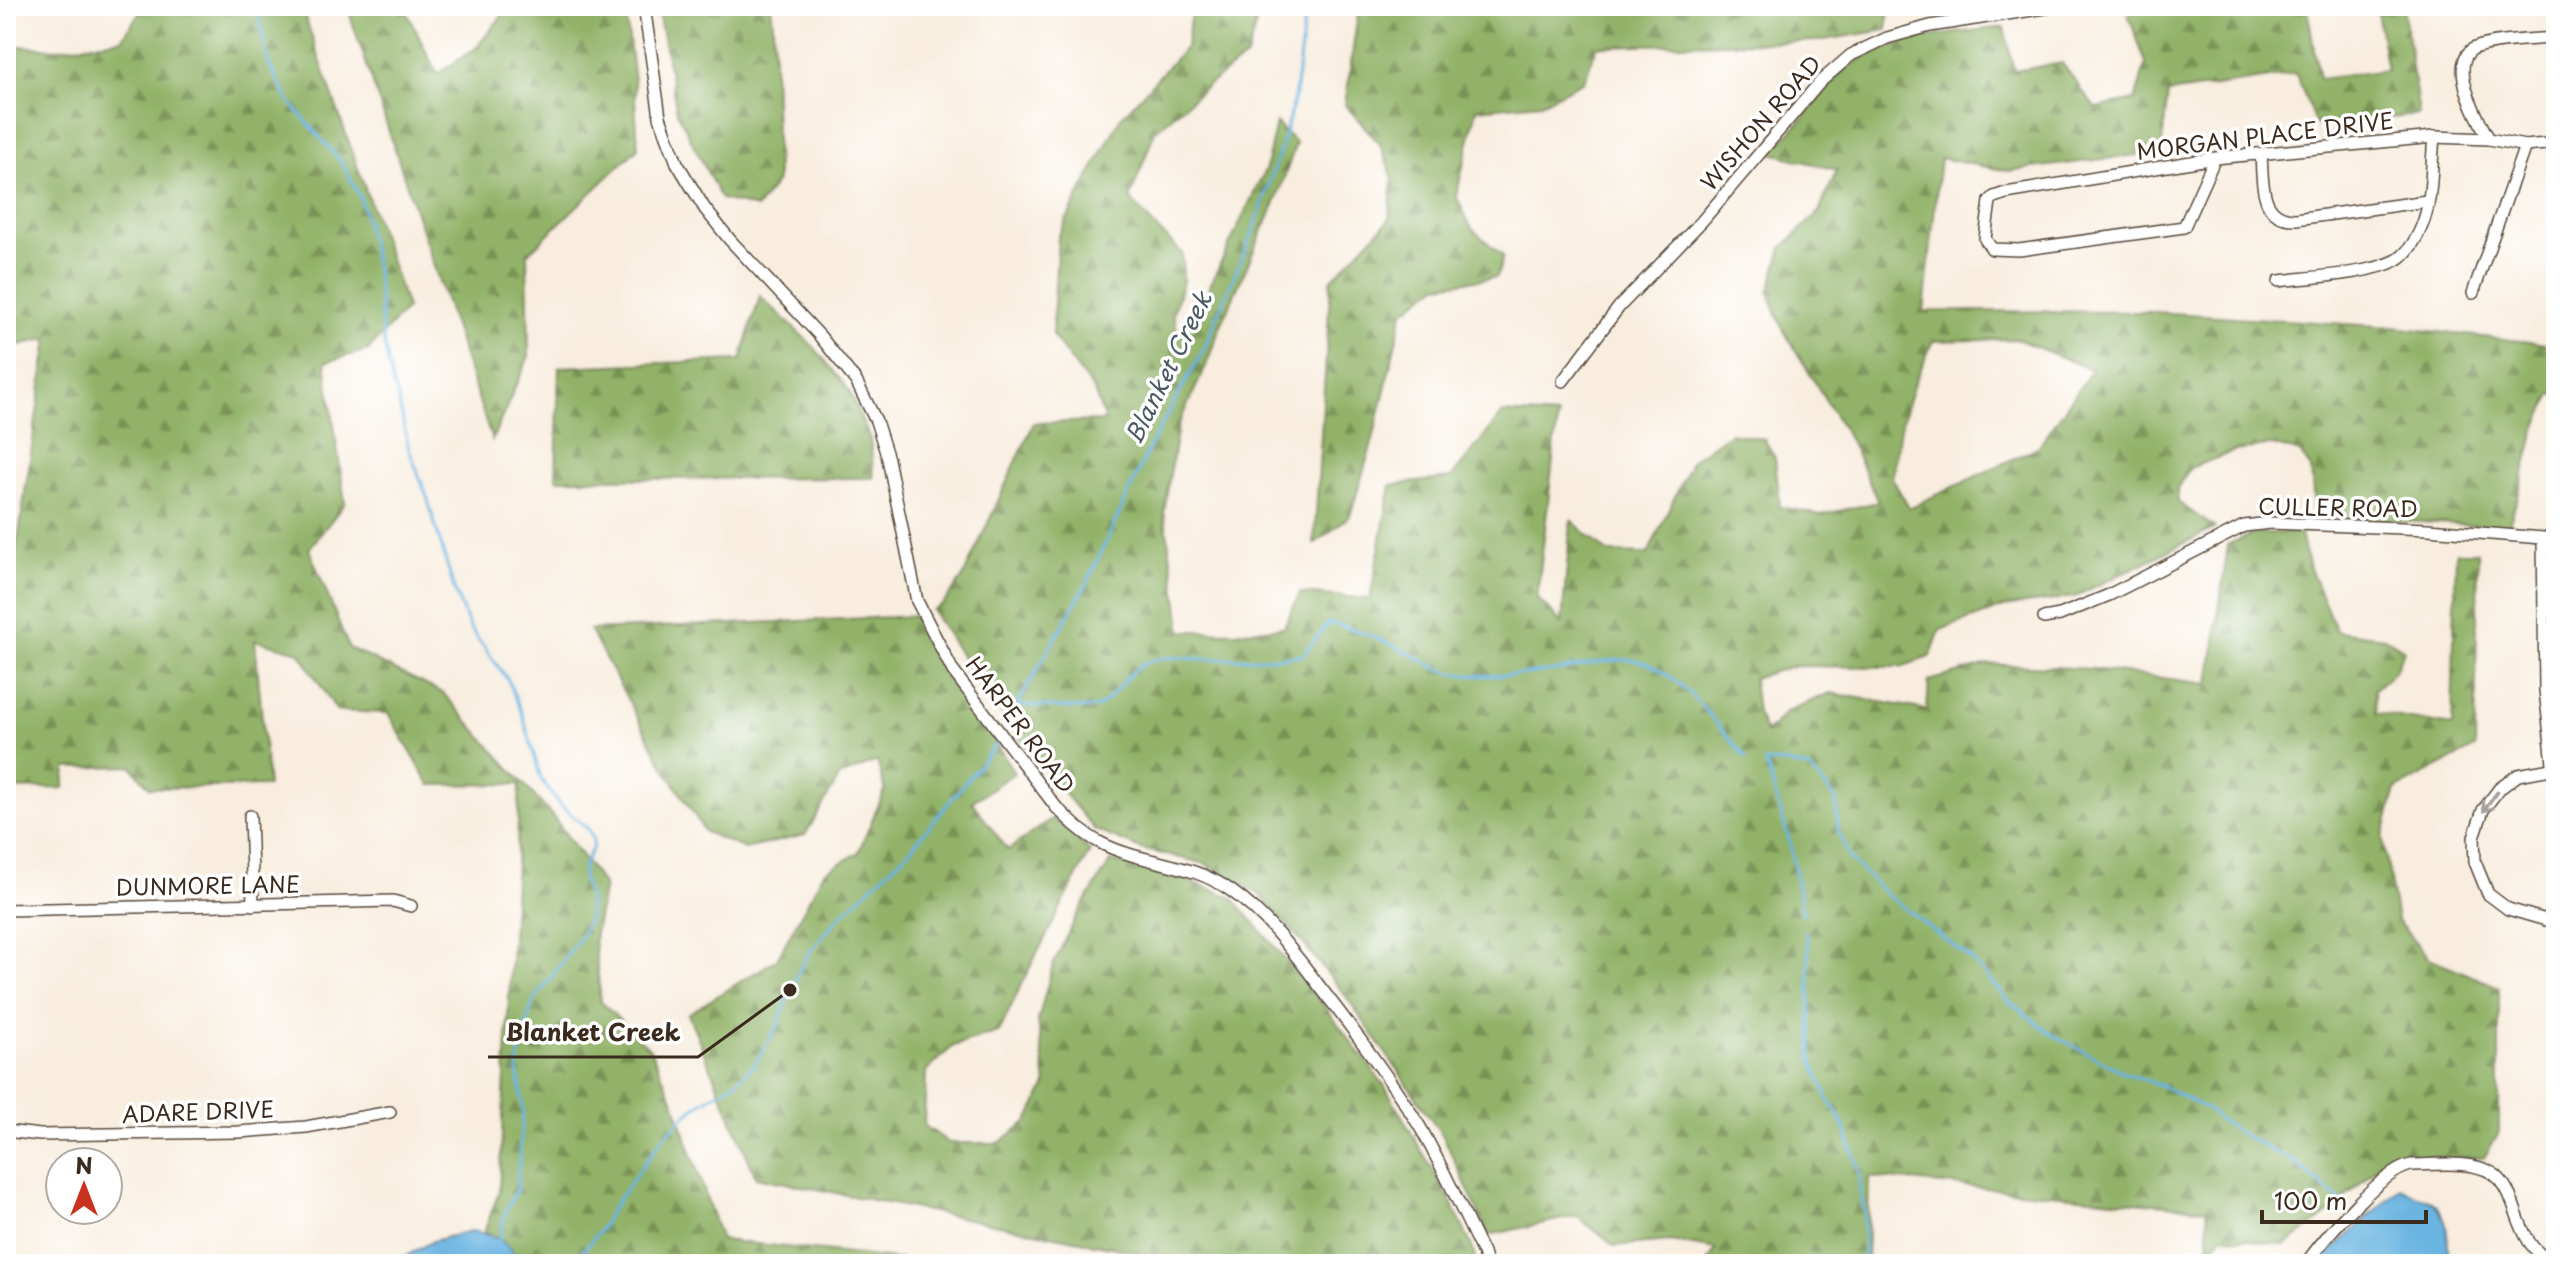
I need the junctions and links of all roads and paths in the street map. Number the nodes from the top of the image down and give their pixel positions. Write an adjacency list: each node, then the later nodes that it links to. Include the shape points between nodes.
1 (644, 6): 29 (street, HARPER ROAD, via 660,117 677,163 730,240 842,361 866,398 888,459 917,601 953,671 1076,827 1100,843 1218,883 1280,937 1333,1002 1421,1129)
2 (2058, 6): 13 (street, WISHON ROAD, via 1930,26 1851,55 1821,81 1702,221 1619,307)
3 (2556, 38): 5 (street, via 2470,51 2465,86)
4 (2434, 137): 5 (street, MORGAN PLACE DRIVE); 8 (street, MORGAN PLACE DRIVE); 10 (street)
5 (2489, 139): 7 (street, MORGAN PLACE DRIVE)
6 (2556, 143): 7 (street)
7 (2525, 146): 12 (street)
8 (2261, 154): 9 (street, MORGAN PLACE DRIVE); 10 (street, via 2266,199 2281,219)
9 (2215, 158): 9 (street, MORGAN PLACE DRIVE, via 2184,227 2019,250 1992,249 1985,239 1994,197)
10 (2427, 201): 11 (street, via 2422,227 2399,258 2378,267)
11 (2279, 281)
12 (2473, 293)
13 (1563, 381)
14 (2550, 539): 15 (street); 16 (street, CULLER ROAD, via 2428,529 2244,526 2109,595)
15 (2550, 610): 17 (street)
16 (2044, 618)
17 (2551, 693): 18 (street)
18 (2554, 768): 19 (street); 24 (street, one-way to 24, via 2518,775 2499,789 2483,810 2474,837 2475,862 2488,894 2508,909)
19 (2556, 791)
20 (250, 816): 21 (street)
21 (253, 905): 22 (street, DUNMORE LANE, via 393,901); 23 (street, DUNMORE LANE)
22 (411, 906)
23 (6, 910)
24 (2556, 921)
25 (390, 1112): 26 (street, ADARE DRIVE, via 239,1132)
26 (6, 1131)
27 (2307, 1262): 28 (street, via 2382,1182 2411,1165 2456,1166 2495,1175 2535,1250)
28 (2556, 1263)
29 (1486, 1264)

